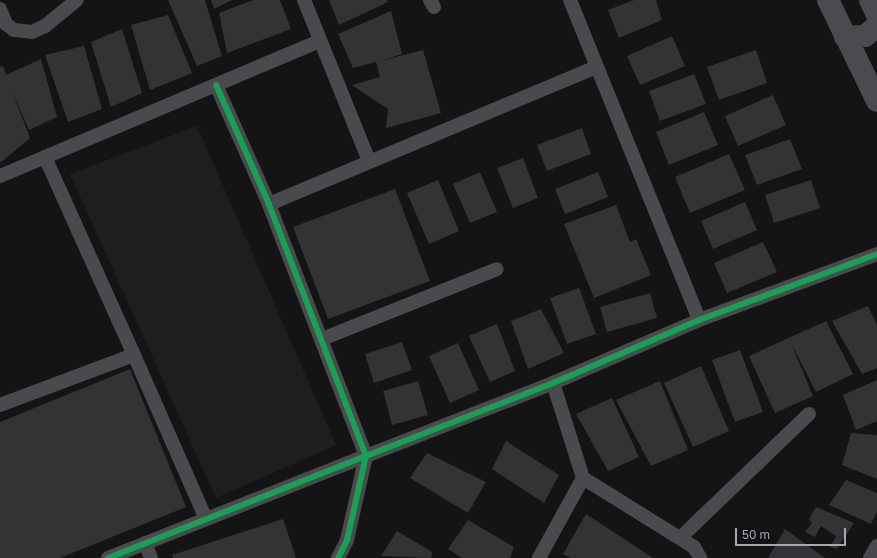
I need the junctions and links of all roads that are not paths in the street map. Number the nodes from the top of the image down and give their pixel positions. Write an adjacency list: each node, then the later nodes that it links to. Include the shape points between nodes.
1 (77, 0): 6 (street, via 45,26 32,32 14,30 6,24)
2 (304, 0): 10 (street)
3 (570, 0): 11 (street)
4 (828, 0): 9 (main road)
5 (870, 0): 7 (main road)
6 (0, 9)
7 (877, 15)
8 (877, 26): 9 (main road, via 866,36)
9 (845, 37): 13 (main road)
10 (320, 41): 12 (street); 15 (street)
11 (597, 67): 15 (street); 20 (street)
12 (216, 85): 14 (street); 17 (street)
13 (877, 101)
14 (45, 158): 16 (street); 22 (street)
15 (369, 161): 17 (street)
16 (0, 176)
17 (269, 204): 21 (street)
18 (877, 254): 20 (street)
19 (497, 269): 21 (street)
20 (700, 320): 23 (street)
21 (322, 339): 26 (street)
22 (134, 355): 24 (street); 28 (street)
23 (553, 383): 26 (street); 27 (street)
24 (0, 405)
25 (809, 414): 29 (street)
26 (366, 456): 28 (street); 34 (street, via 347,540)
27 (583, 478): 29 (street); 35 (street)
28 (206, 519): 30 (street)
29 (680, 538): 36 (street, via 694,547)
30 (145, 543): 32 (street); 33 (street)
31 (877, 546): 37 (street)
32 (108, 558)
33 (151, 558)
34 (338, 558)
35 (539, 558)
36 (700, 558)
37 (870, 558)

